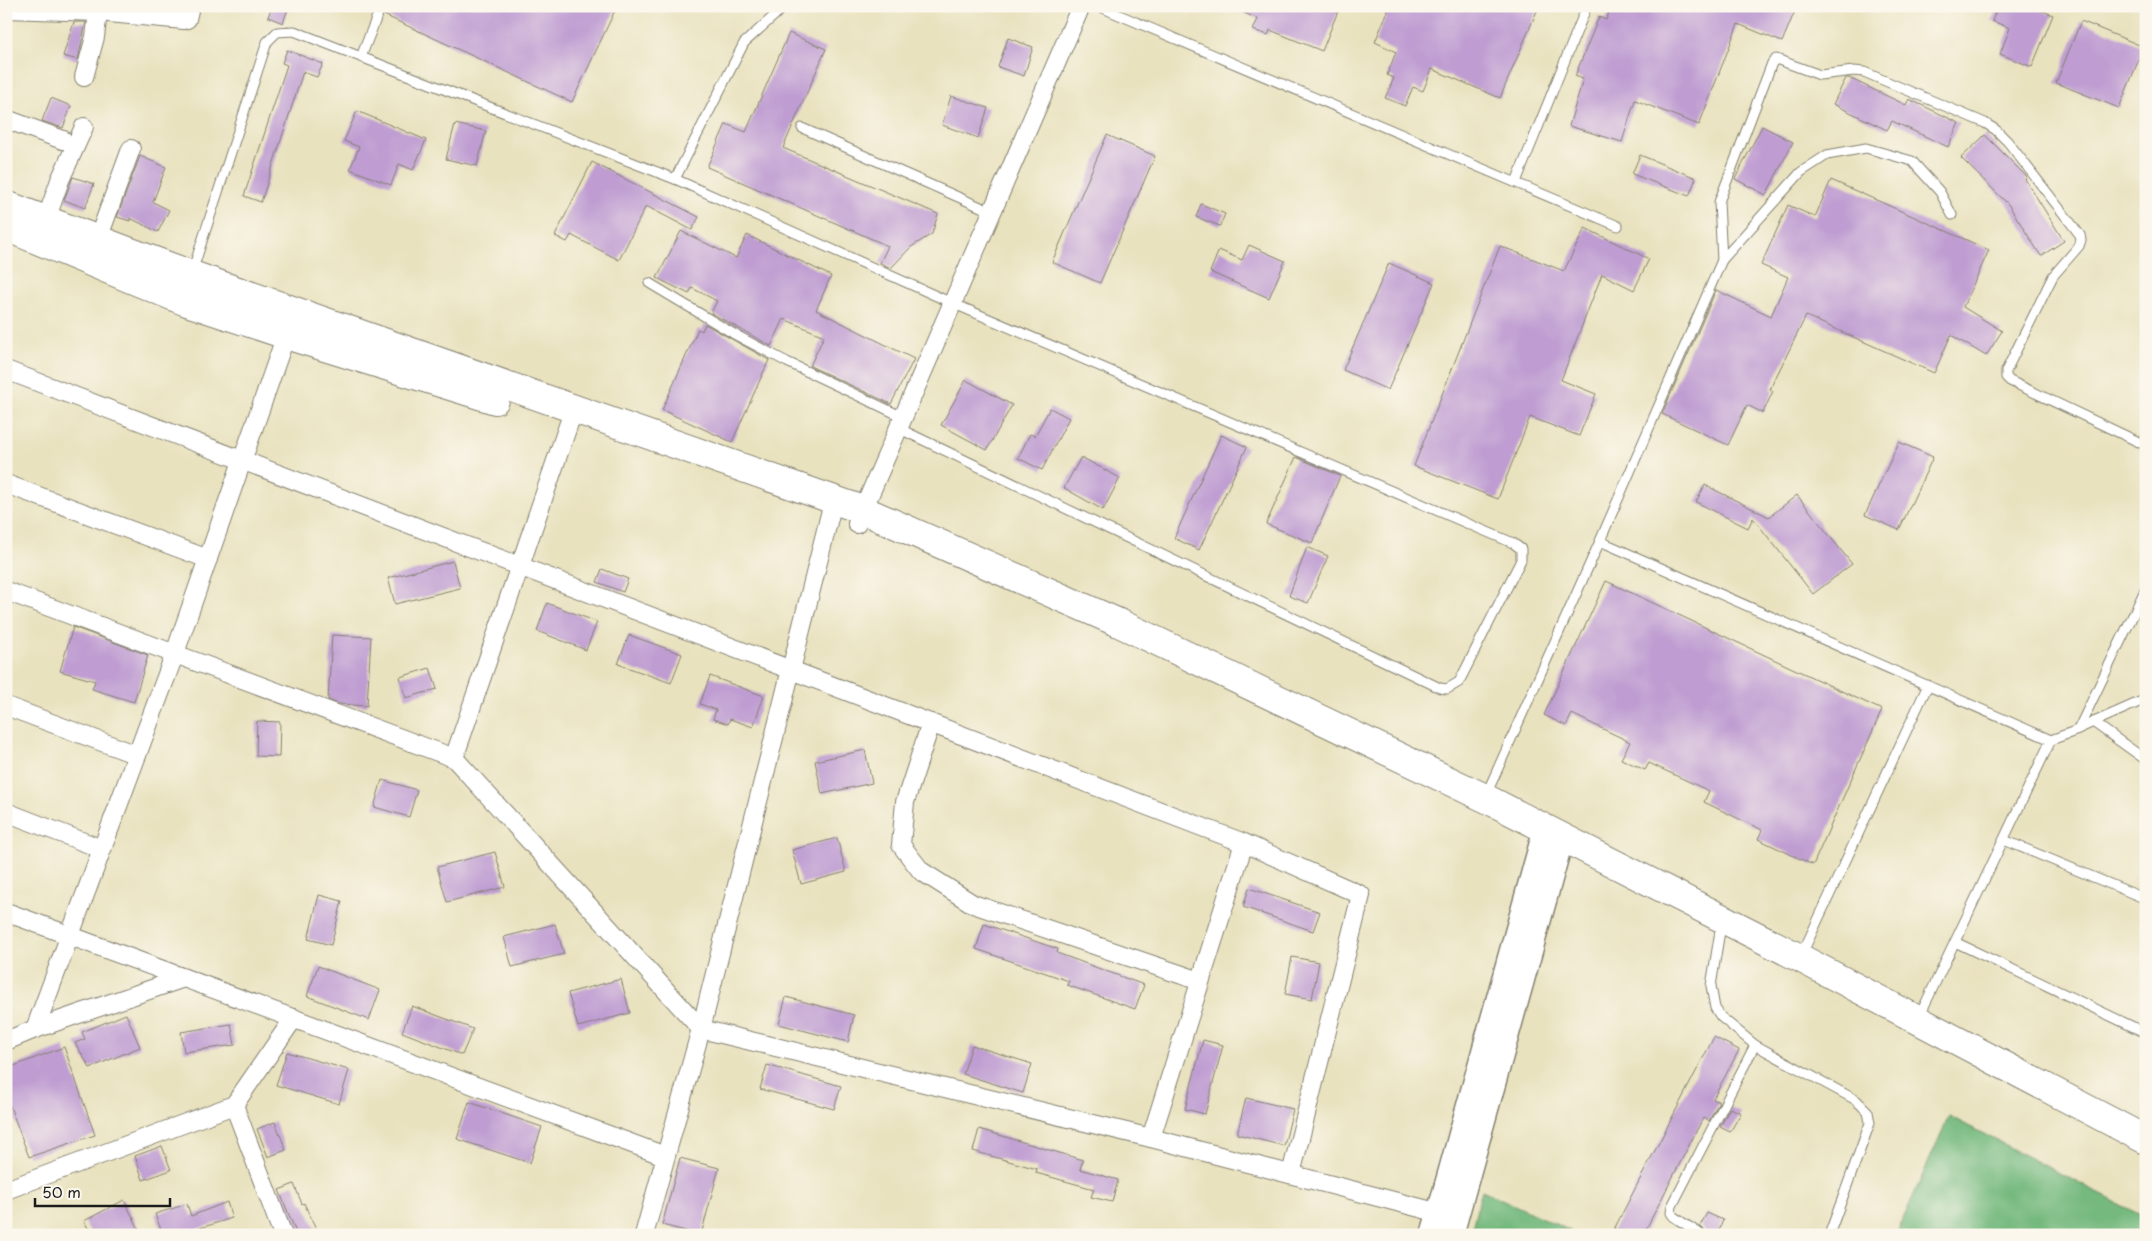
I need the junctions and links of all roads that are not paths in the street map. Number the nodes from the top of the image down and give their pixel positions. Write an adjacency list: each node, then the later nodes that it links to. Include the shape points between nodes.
1 (190, 6): 8 (street, via 184,20)
2 (381, 6): 10 (lane)
3 (784, 6): 17 (lane, via 744,43)
4 (1081, 6): 20 (street)
5 (1098, 6): 18 (lane)
6 (1587, 6): 18 (lane)
7 (6, 9): 9 (street)
8 (127, 10): 9 (street)
9 (98, 12): 11 (street)
10 (361, 57): 17 (lane); 28 (lane, via 294,31 277,32 266,42)
11 (84, 77)
12 (6, 119): 15 (street)
13 (84, 127): 22 (street)
14 (802, 128): 20 (lane)
15 (64, 140)
16 (132, 149): 25 (street)
17 (675, 179): 29 (lane)
18 (1516, 182): 23 (lane)
19 (6, 205): 22 (main road)
20 (992, 212): 29 (street)
21 (1952, 215): 26 (lane, via 1940,192 1912,161 1866,148 1827,154 1801,172)
22 (46, 220): 25 (main road)
23 (1618, 226)
24 (6, 227): 28 (main road)
25 (98, 240): 28 (main road)
26 (1722, 260): 34 (lane, via 1719,202 1776,59 1820,75 1864,72 1985,123 2008,142 2081,240 2053,276 2006,371 2006,377 2143,444); 39 (lane)
27 (649, 283): 32 (lane, via 734,334)
28 (188, 288): 30 (main road); 38 (main road)
29 (952, 303): 32 (street); 32 (lane, via 1513,544 1521,550 1521,560 1458,682 1448,690)
30 (286, 335): 33 (main road); 35 (street)
31 (6, 370): 35 (street)
32 (901, 422): 38 (street)
33 (569, 423): 37 (main road); 41 (street)
34 (2146, 450)
35 (243, 461): 40 (street); 41 (street)
36 (6, 484): 40 (street)
37 (830, 514): 38 (main road); 45 (street)
38 (860, 517): 56 (main road)
39 (1600, 542): 46 (lane); 56 (lane)
40 (208, 559): 44 (street)
41 (520, 566): 45 (street); 54 (street)
42 (2146, 588): 51 (lane)
43 (6, 591): 44 (street)
44 (175, 653): 53 (street); 54 (street)
45 (789, 669): 50 (street); 73 (street)
46 (1928, 685): 52 (lane); 67 (lane)
47 (2146, 699): 49 (lane)
48 (6, 706): 53 (street)
49 (2093, 722): 51 (lane); 55 (lane)
50 (931, 723): 60 (street); 69 (street, via 905,802 902,845 921,871 973,904)
51 (2078, 730): 52 (lane)
52 (2051, 740): 59 (lane)
53 (137, 755): 61 (street)
54 (454, 758): 73 (street)
55 (2146, 760)
56 (1483, 803): 58 (main road)
57 (6, 812): 61 (street)
58 (1553, 838): 64 (main road); 67 (main road); 84 (street)
59 (2004, 840): 62 (lane); 66 (lane)
60 (1244, 843): 69 (street); 82 (street, via 1361,895)
61 (102, 848): 65 (street)
62 (2146, 899)
63 (6, 912): 65 (street)
64 (1720, 931): 71 (main road); 76 (lane, via 1711,986 1716,1008 1728,1024)
65 (70, 936): 68 (street); 72 (street)
66 (1955, 942): 71 (lane); 74 (lane)
67 (1800, 958): 71 (main road)
68 (184, 978): 70 (street); 72 (street)
69 (1200, 981): 78 (street)
70 (294, 1018): 77 (street); 81 (street)
71 (1914, 1026): 79 (main road); 80 (main road)
72 (35, 1029): 75 (street)
73 (701, 1029): 78 (street); 81 (street)
74 (2146, 1033)
75 (6, 1040)
76 (1755, 1045): 88 (lane, via 1672,1206 1674,1217); 89 (lane, via 1856,1100 1868,1112 1870,1123)
77 (234, 1105): 83 (street); 85 (street)
78 (1151, 1138): 82 (street)
79 (2146, 1140)
80 (2146, 1152)
81 (665, 1156): 86 (street)
82 (1291, 1174): 84 (street)
83 (6, 1190)
84 (1449, 1221): 87 (street)
85 (278, 1233)
86 (644, 1235)
87 (1432, 1235)
88 (1702, 1235)
89 (1829, 1235)

